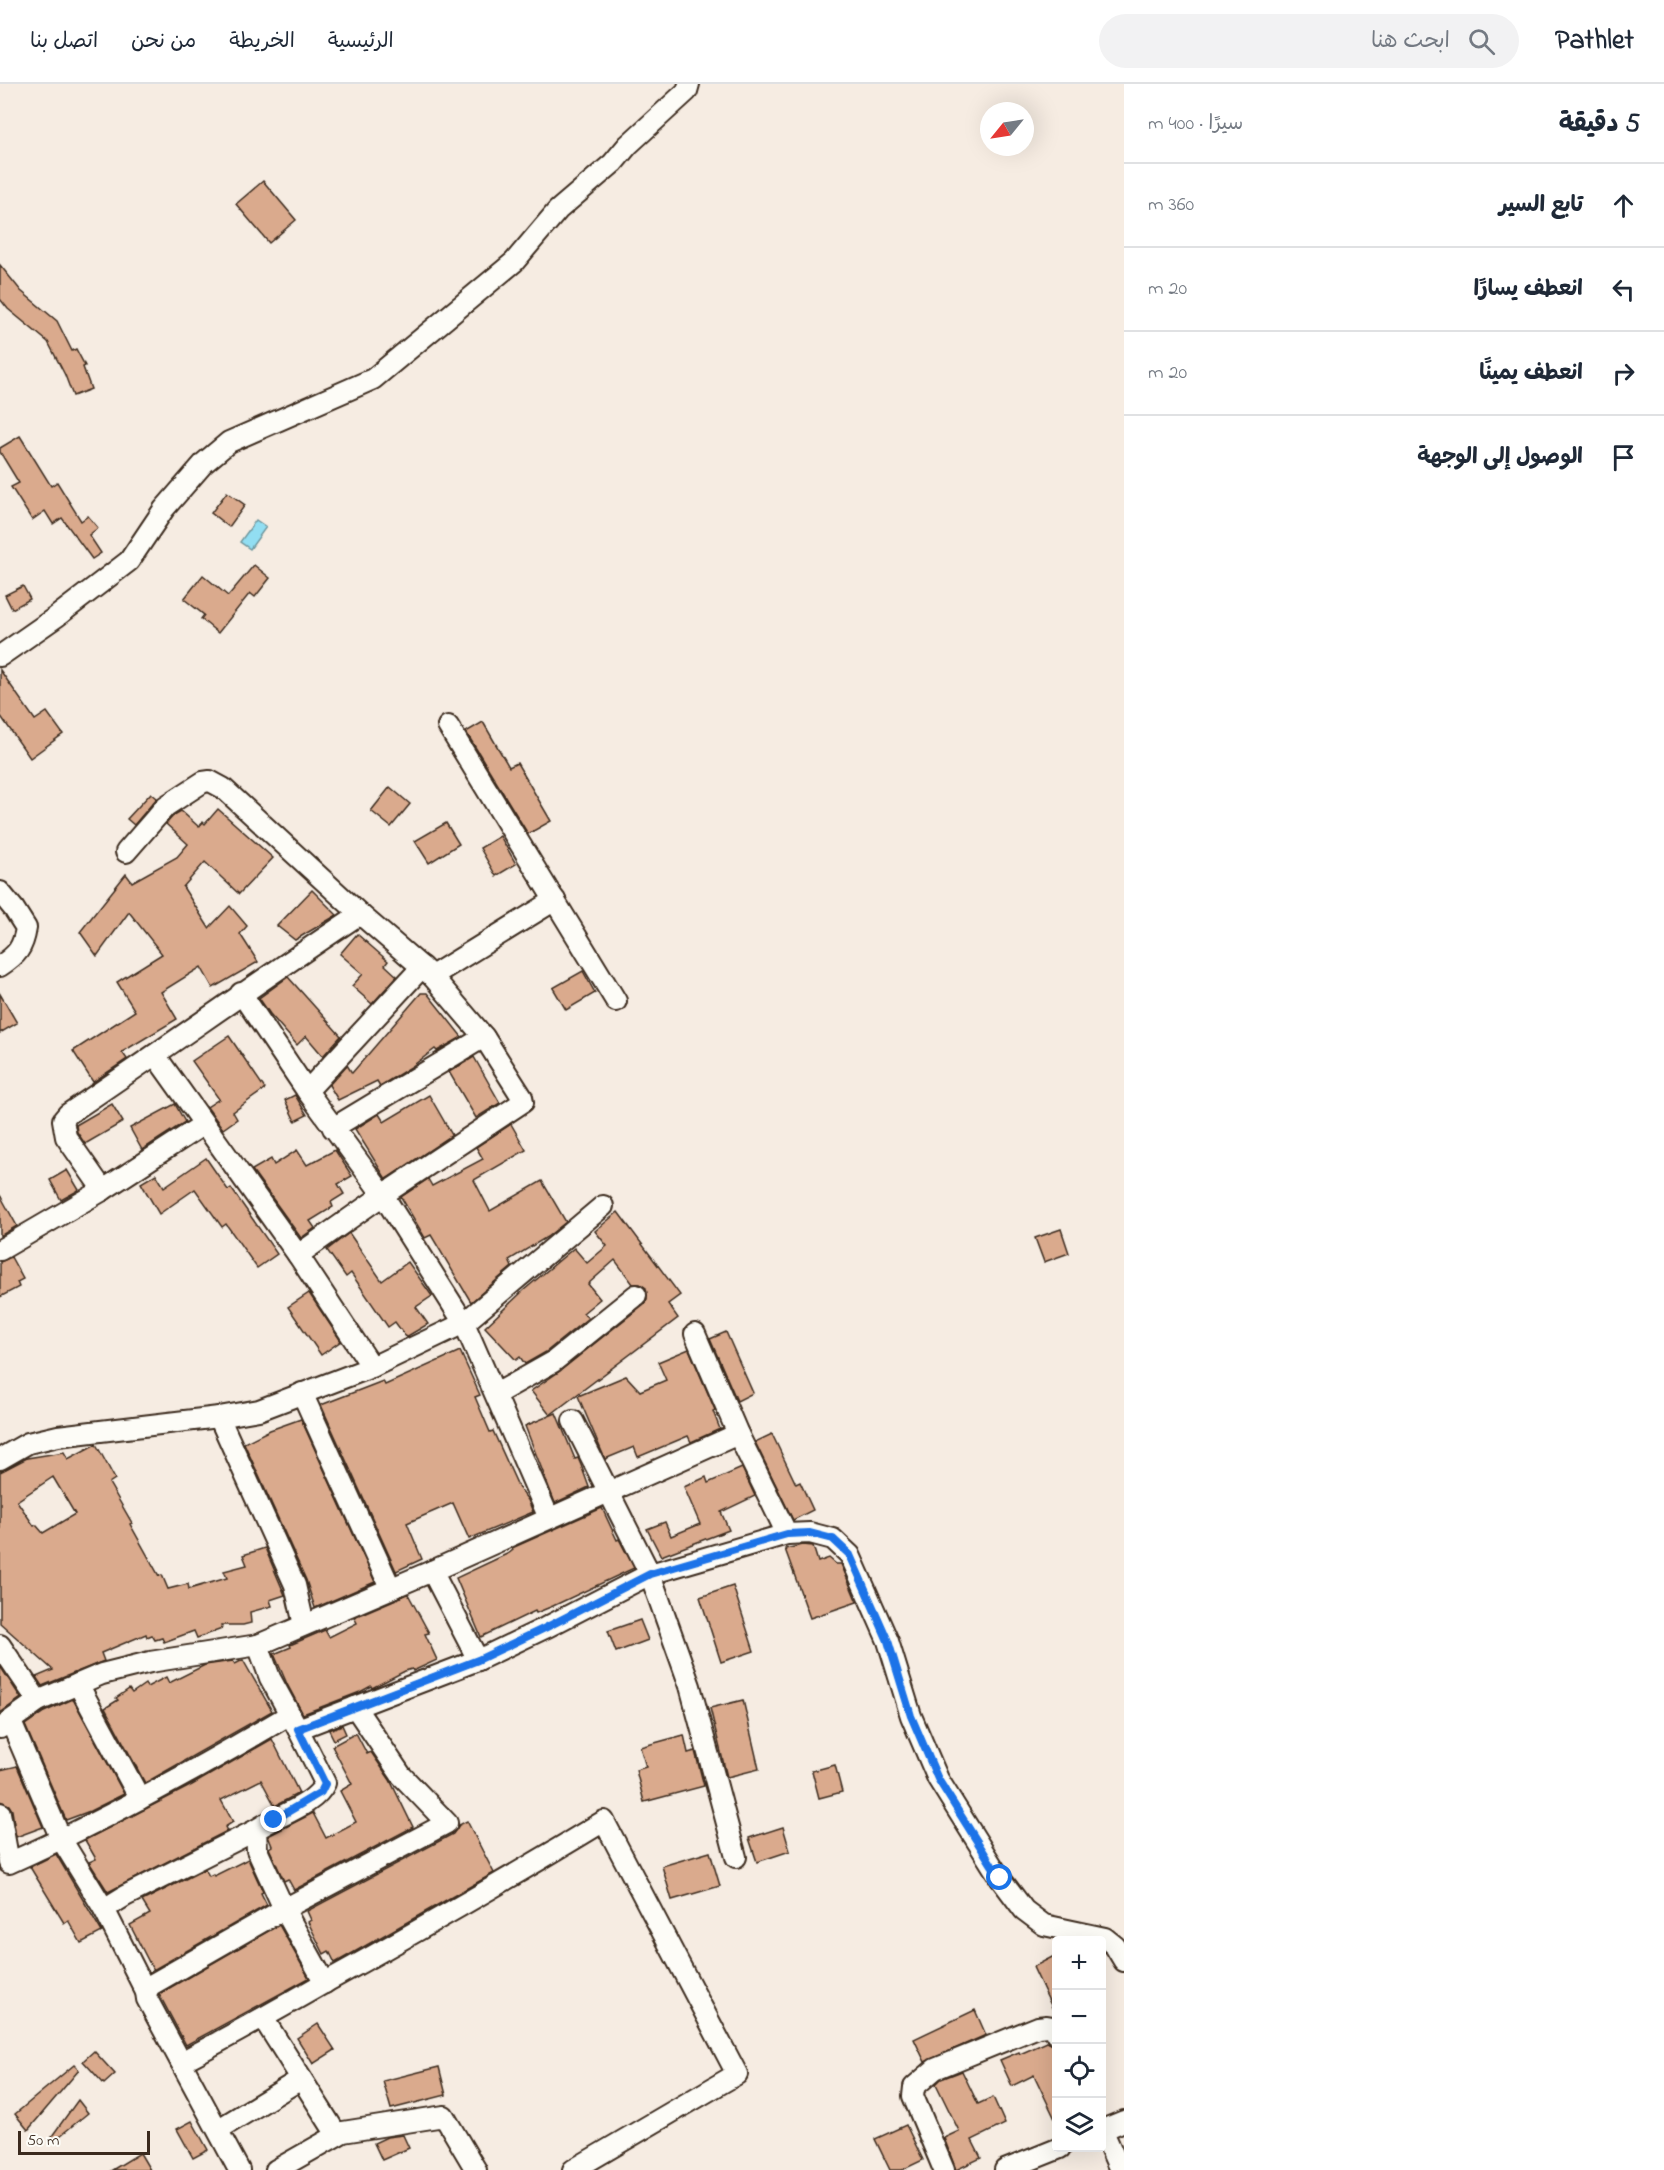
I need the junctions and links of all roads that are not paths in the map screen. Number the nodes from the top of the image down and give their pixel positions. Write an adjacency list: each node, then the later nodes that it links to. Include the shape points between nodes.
1 (689, 84): 2 (street, via 687,91 558,210 514,262 373,379 229,442 204,463 164,509 129,561)
2 (0, 656)
3 (448, 726): 6 (street)
4 (126, 852): 7 (street, via 166,806 210,781)
5 (0, 892): 8 (street, via 26,928 23,946)
6 (555, 900): 9 (street); 11 (street)
7 (360, 914): 9 (street); 10 (street)
8 (0, 966)
9 (427, 972): 12 (street); 14 (street)
10 (241, 993): 13 (street); 14 (street)
11 (616, 1001)
12 (484, 1037): 16 (street); 18 (street, via 523,1102)
13 (155, 1055): 15 (street); 17 (street, via 63,1120 66,1137)
14 (307, 1091): 16 (street)
15 (204, 1124): 17 (street); 21 (street)
16 (333, 1128): 18 (street)
17 (103, 1190): 20 (street)
18 (383, 1195): 21 (street); 23 (street)
19 (603, 1206): 23 (street)
20 (0, 1250)
21 (298, 1255): 25 (street)
22 (636, 1295): 27 (street, via 553,1362)
23 (464, 1323): 25 (street); 27 (street)
24 (694, 1334): 30 (street)
25 (372, 1367): 26 (street)
26 (302, 1394): 28 (street, via 259,1410); 37 (street)
27 (496, 1395): 33 (street)
28 (219, 1417): 31 (street, via 58,1436 28,1443); 38 (street, via 295,1586)
29 (573, 1421): 32 (street)
30 (738, 1434): 32 (street); 34 (street)
31 (0, 1459)
32 (608, 1492): 33 (street); 36 (street)
33 (549, 1518): 35 (street)
34 (787, 1534): 36 (street); 55 (street, via 810,1533 833,1539 850,1555 888,1641 911,1716 938,1779 1024,1910 1044,1925 1104,1938 1115,1946)
35 (432, 1570): 37 (street); 41 (street)
36 (650, 1574): 41 (street); 51 (street, via 690,1686)
37 (390, 1587): 38 (street)
38 (304, 1625): 40 (street)
39 (0, 1645): 43 (street)
40 (258, 1645): 42 (street, via 150,1662); 45 (street)
41 (478, 1660): 44 (street)
42 (78, 1684): 43 (street); 47 (street)
43 (38, 1701): 46 (street)
44 (355, 1707): 45 (street); 53 (street, via 401,1774 447,1822)
45 (293, 1722): 47 (street); 49 (street, via 325,1784 312,1798)
46 (5, 1725): 50 (street)
47 (140, 1799): 50 (street)
48 (0, 1813): 52 (street)
49 (256, 1830): 53 (street, via 257,1850); 54 (street)
50 (61, 1839): 52 (street); 54 (street)
51 (735, 1857)
52 (4, 1863)
53 (285, 1909): 56 (street); 57 (street, via 151,1985)
54 (104, 1910): 57 (street)
55 (1124, 1961)
56 (324, 1983): 58 (street); 71 (street, via 604,1821 737,2074)
57 (146, 1992): 60 (street)
58 (262, 2018): 60 (street); 61 (street)
59 (1052, 2027): 72 (street, via 1038,2027 935,2069 914,2087 913,2096)
60 (181, 2062): 64 (street)
61 (301, 2079): 64 (street); 65 (street)
62 (1124, 2121): 63 (street)
63 (1106, 2128)
64 (219, 2130): 68 (street)
65 (337, 2135): 69 (street); 70 (street, via 444,2116)
66 (1106, 2139): 74 (street)
67 (1052, 2151): 73 (street)
68 (239, 2170)
69 (276, 2170)
70 (476, 2170)
71 (573, 2170)
72 (944, 2170)
73 (1005, 2170)
74 (1120, 2170)

